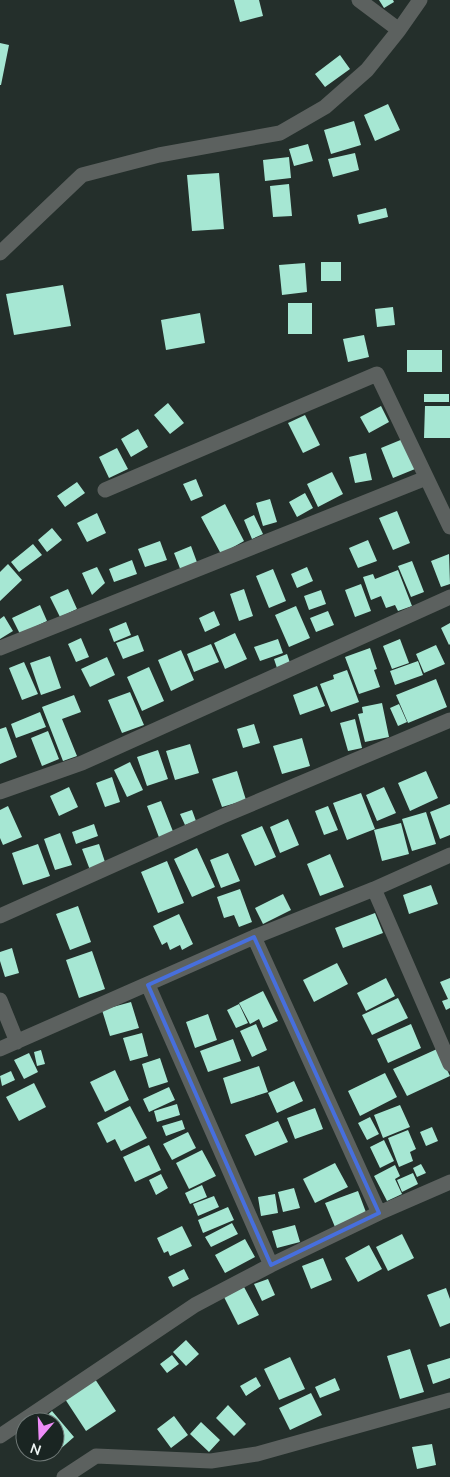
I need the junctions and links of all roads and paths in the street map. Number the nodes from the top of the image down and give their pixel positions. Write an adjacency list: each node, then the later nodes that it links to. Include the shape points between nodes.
1 (359, 0): 3 (street)
2 (420, 0): 3 (street)
3 (399, 30): 4 (street, via 367,70 325,107 280,134 159,155 82,175)
4 (0, 254)
5 (426, 478): 6 (street, via 377,374); 7 (street); 9 (street)
6 (105, 490)
7 (450, 527)
8 (450, 597): 11 (street, via 82,763)
9 (0, 648)
10 (450, 720): 14 (street, via 214,820)
11 (0, 792)
12 (450, 855): 13 (street)
13 (374, 889): 15 (street); 20 (street)
14 (0, 916)
15 (254, 937): 16 (street); 22 (street)
16 (148, 985): 18 (street); 23 (street)
17 (0, 1000): 18 (street)
18 (17, 1042): 19 (street)
19 (0, 1049)
20 (450, 1064)
21 (450, 1182): 22 (street)
22 (379, 1213): 23 (street)
23 (271, 1265): 25 (street, via 195,1305)
24 (450, 1400): 26 (street, via 257,1454 211,1461 96,1456)
25 (0, 1436)
26 (64, 1477)

